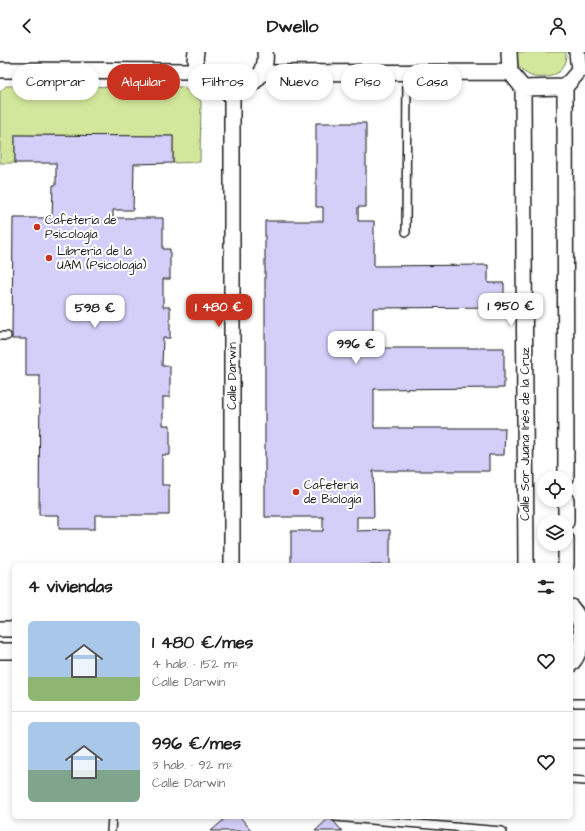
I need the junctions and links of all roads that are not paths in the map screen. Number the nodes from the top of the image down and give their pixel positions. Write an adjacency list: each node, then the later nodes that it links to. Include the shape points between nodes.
1 (196, 52): 5 (street)
2 (265, 52): 12 (street)
3 (509, 52): 11 (street)
4 (577, 52): 7 (street)
5 (196, 64)
6 (0, 70): 8 (street)
7 (582, 71): 15 (street)
8 (188, 72)
9 (403, 72): 12 (street)
10 (462, 72): 11 (street)
11 (510, 72): 14 (street)
12 (261, 73): 13 (street)
13 (258, 77)
14 (523, 88): 15 (street); 22 (street, Calle Sor Juana Inés de la Cruz)
15 (565, 88): 19 (street)
16 (232, 100): 21 (street, Calle Darwin)
17 (407, 100): 18 (lane)
18 (406, 232)
19 (566, 471)
20 (566, 551): 23 (street)
21 (232, 563)
22 (526, 563)
23 (566, 563)
24 (573, 608): 25 (street)
25 (583, 620): 28 (street)
26 (12, 629): 27 (street)
27 (0, 630)
28 (584, 647): 31 (street)
29 (0, 651): 30 (street)
30 (12, 651)
31 (573, 662)
32 (573, 703): 33 (lane)
33 (585, 703)
34 (573, 744): 35 (lane)
35 (585, 744)
36 (573, 780): 37 (lane)
37 (585, 781)
38 (112, 819): 40 (lane)
39 (359, 819): 41 (lane)
40 (111, 831)
41 (502, 831)

